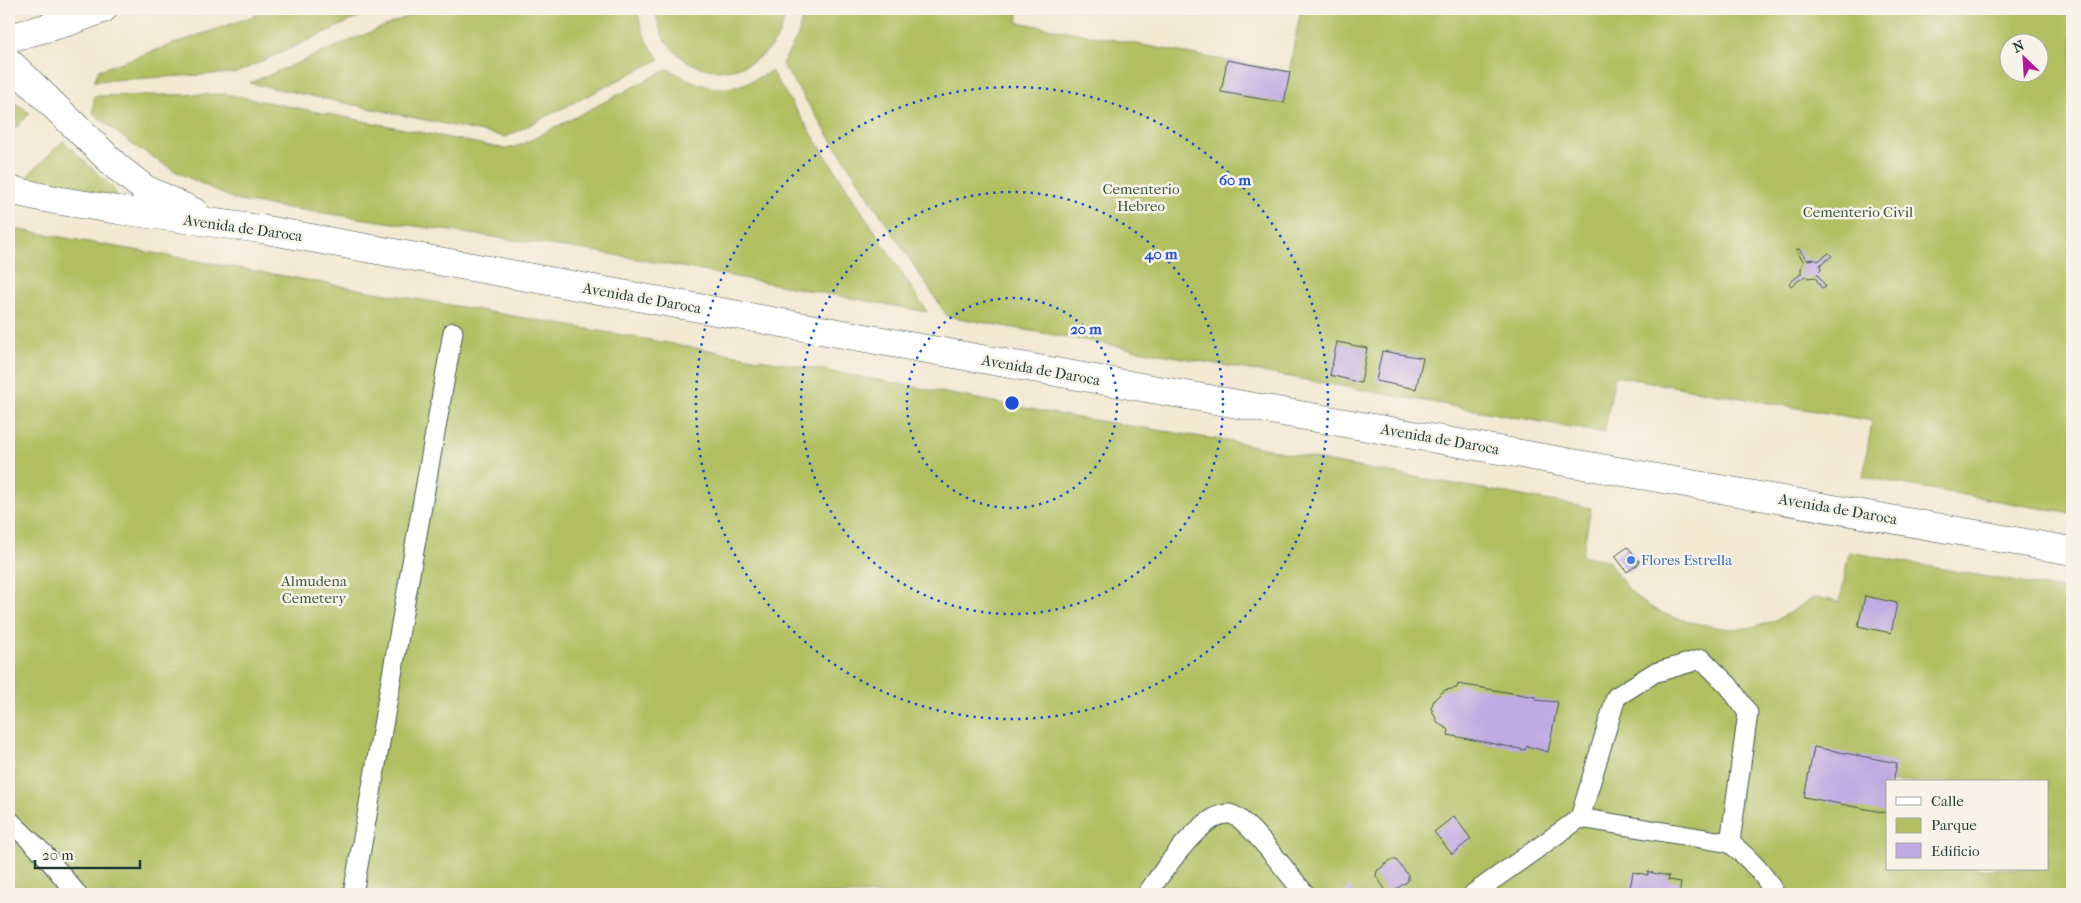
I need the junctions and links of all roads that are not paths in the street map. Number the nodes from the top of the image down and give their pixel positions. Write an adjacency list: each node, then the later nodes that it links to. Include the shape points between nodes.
1 (103, 9): 2 (street)
2 (9, 38)
3 (9, 62): 5 (street, via 118,167 145,188 187,210)
4 (9, 190): 5 (street, Avenida de Daroca, via 100,207)
5 (261, 229): 7 (street, Avenida de Daroca)
6 (453, 332): 12 (lane)
7 (2072, 551)
8 (1580, 818): 10 (lane); 10 (lane, via 1616,697 1654,673 1702,659 1729,686 1748,713); 15 (lane)
9 (9, 820): 11 (lane, via 44,854)
10 (1730, 843): 16 (lane, via 1767,878)
11 (77, 894)
12 (353, 894)
13 (1147, 894): 14 (lane, via 1195,832 1214,818 1230,814 1246,823)
14 (1305, 894)
15 (1473, 894)
16 (1775, 894)

